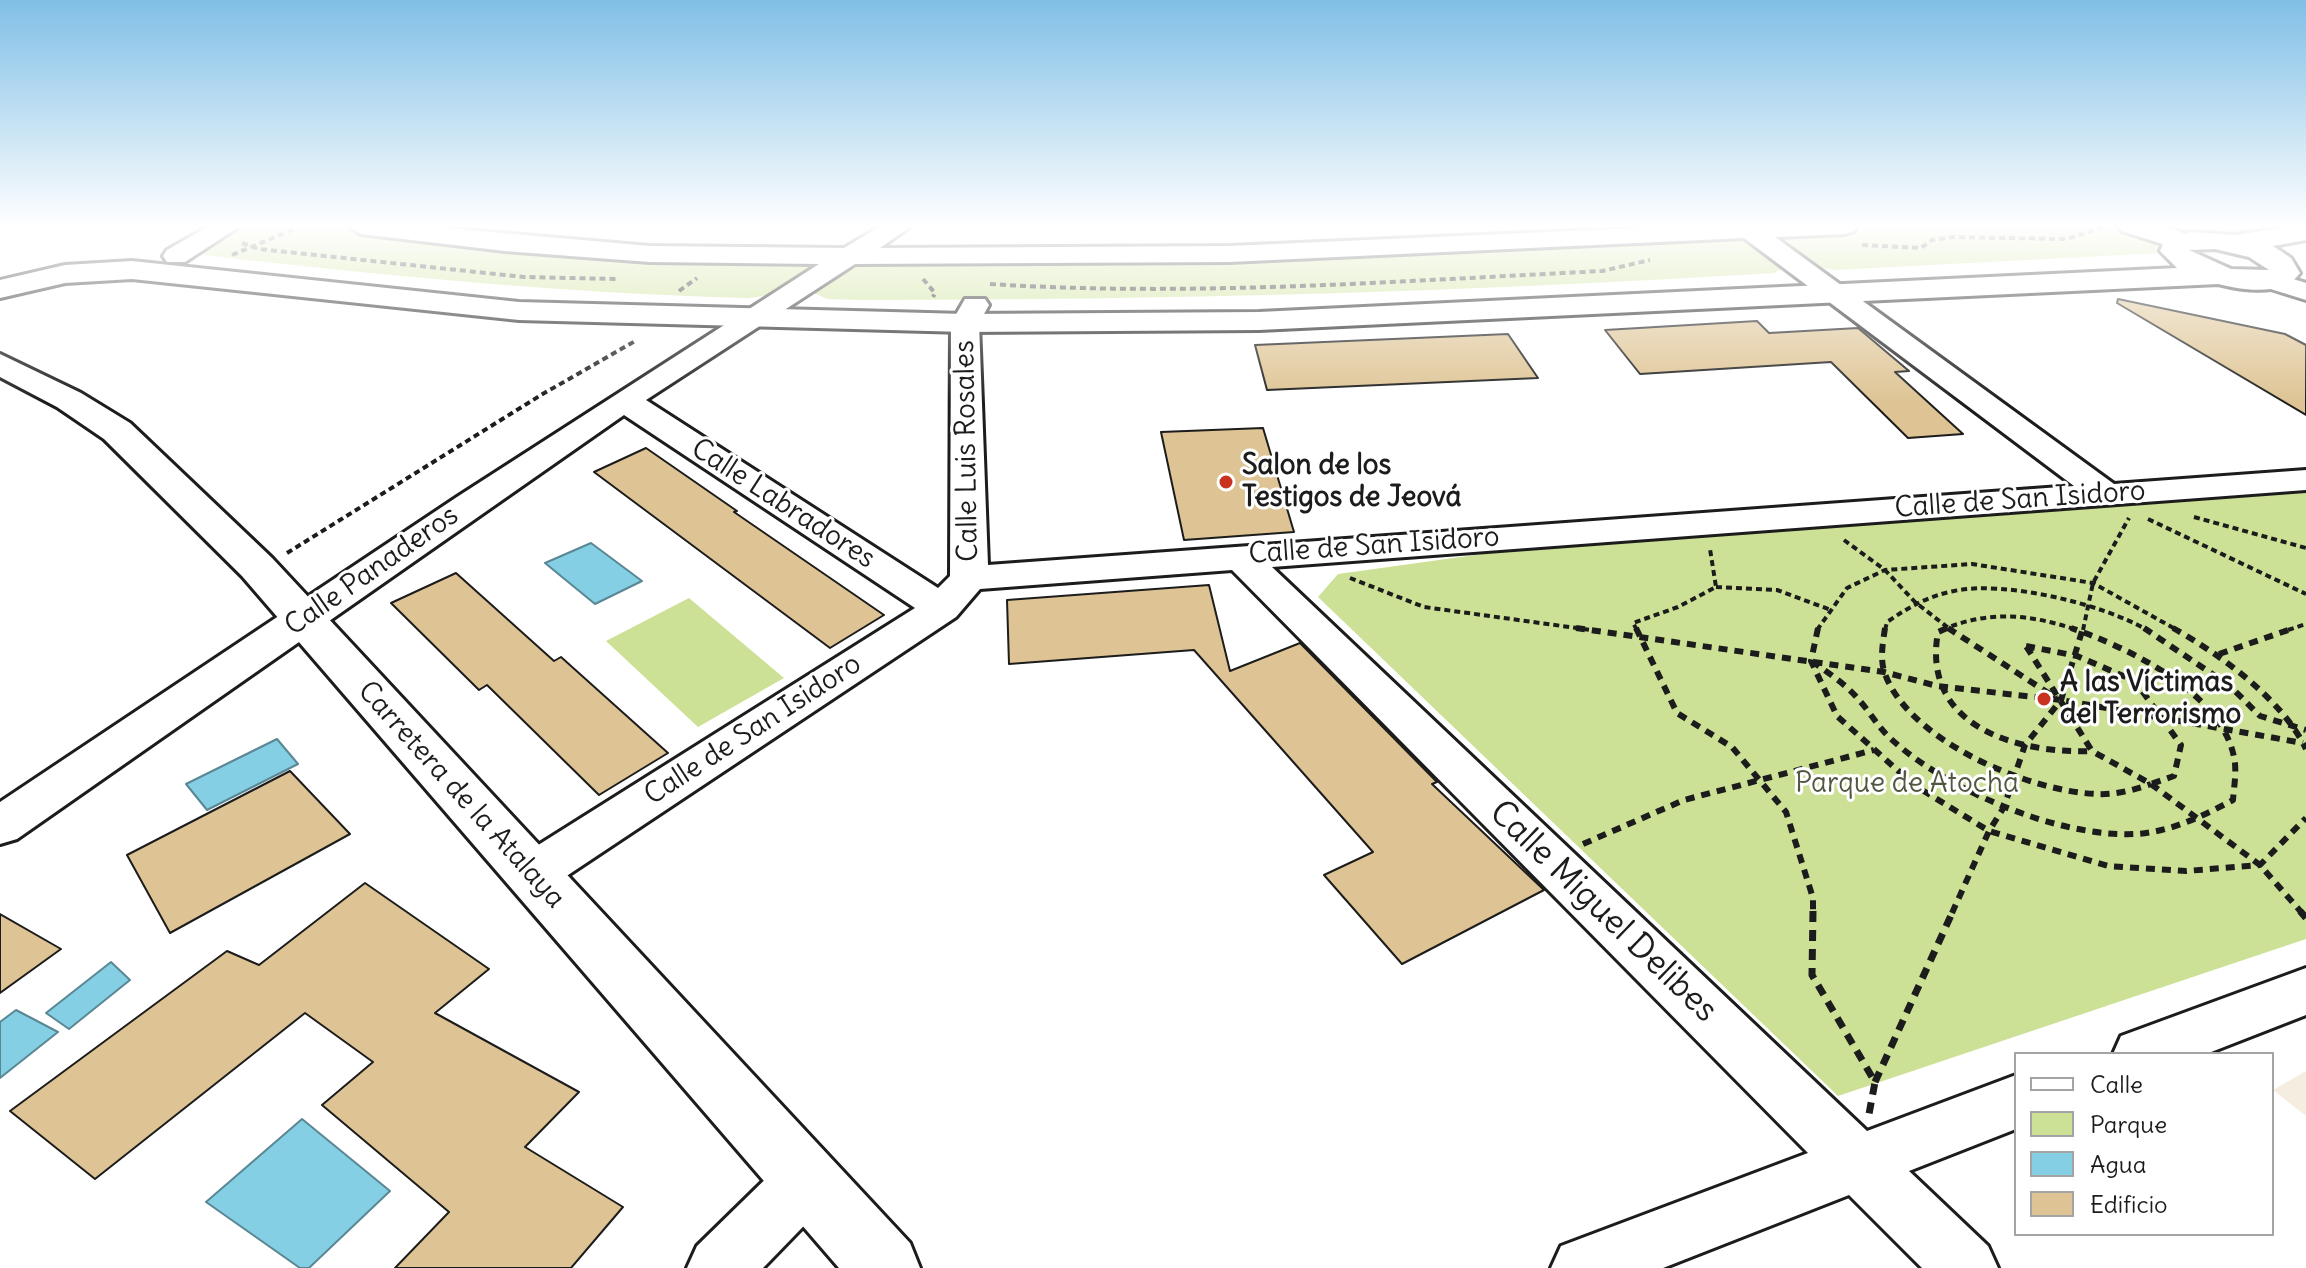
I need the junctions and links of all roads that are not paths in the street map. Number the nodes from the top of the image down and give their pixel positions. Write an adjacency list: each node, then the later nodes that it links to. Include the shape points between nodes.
1 (275, 285): 6 (street, via 489,308)
2 (428, 285): 6 (street)
3 (804, 285): 7 (street, Calle Panaderos)
4 (1802, 285): 8 (street, via 1259,321)
5 (1822, 285): 12 (street)
6 (660, 309): 7 (street)
7 (760, 312): 8 (street); 10 (street, Calle Panaderos)
8 (970, 314): 14 (street, Calle Luis Rosales)
9 (0, 364): 16 (street, Carretera de la Atalaya, via 117,431 257,567)
10 (625, 401): 15 (street, Calle Labradores); 16 (street, Calle Panaderos)
11 (2306, 480): 12 (street, Calle de San Isidoro)
12 (2118, 502): 13 (street, Calle de San Isidoro, via 1810,515)
13 (1239, 556): 14 (street, Calle de San Isidoro); 22 (street, Calle Miguel Delibes)
14 (969, 578): 15 (street, Calle de San Isidoro)
15 (942, 608): 18 (street, Calle de San Isidoro)
16 (302, 619): 17 (street, Calle Panaderos); 18 (street, Carretera de la Atalaya)
17 (0, 826)
18 (533, 873): 23 (street, Carretera de la Atalaya)
19 (2306, 991): 20 (street)
20 (2146, 1052)
21 (2014, 1103): 22 (street)
22 (1860, 1162): 26 (street); 27 (street, Calle Miguel Delibes)
23 (806, 1181): 24 (street); 25 (street, Carretera de la Atalaya)
24 (719, 1268)
25 (885, 1268)
26 (1583, 1268)
27 (1966, 1268)

